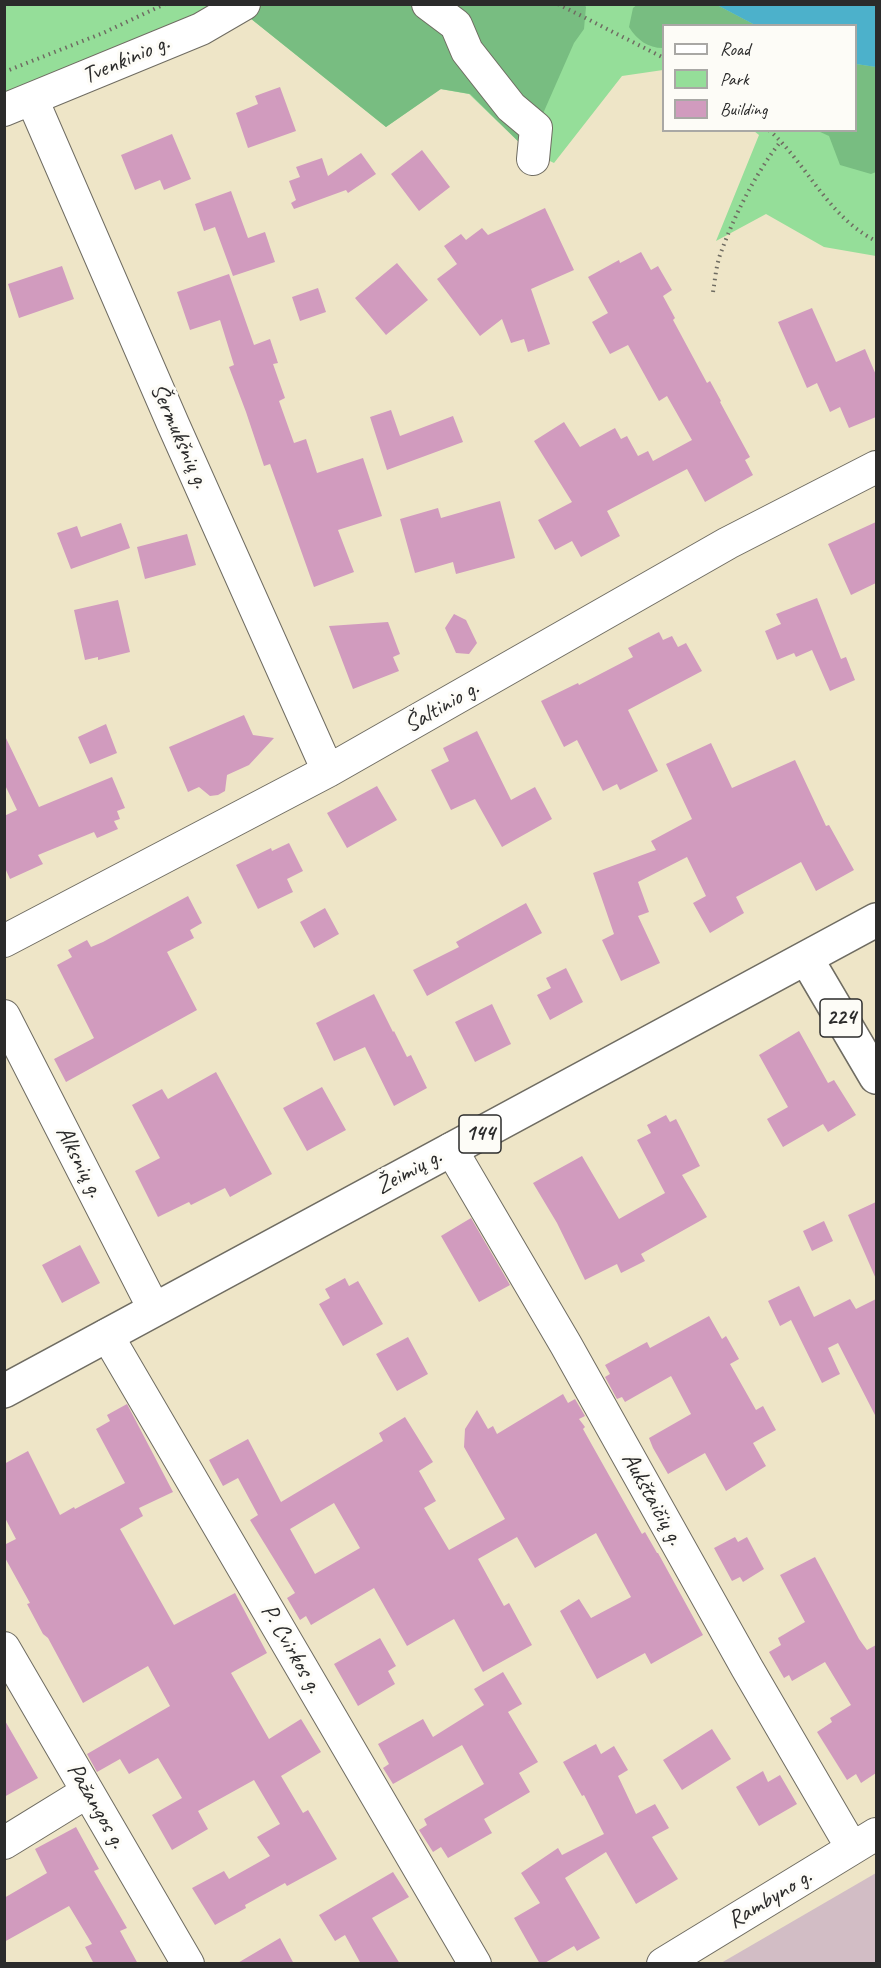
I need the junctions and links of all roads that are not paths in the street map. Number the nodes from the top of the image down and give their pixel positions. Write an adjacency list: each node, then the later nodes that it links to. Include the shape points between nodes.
1 (244, 4): 3 (street, Tvenkinio g., via 201,29)
2 (428, 4): 4 (street, via 456,26 467,51 511,107 536,128)
3 (18, 104): 6 (street, Šermukšnių g., via 173,424)
4 (533, 159)
5 (876, 467): 6 (street, Šaltinio g., via 728,543)
6 (328, 771): 8 (street, Šaltinio g.)
7 (876, 920): 9 (main road, Žeimių g. / 144)
8 (4, 941)
9 (806, 958): 11 (main road, 224); 12 (main road, Žeimių g. / 144)
10 (4, 1016): 13 (street, Alksnių g.)
11 (876, 1077)
12 (451, 1149): 13 (main road, Žeimių g. / 144); 18 (street, Aukštaičių g., via 747,1668)
13 (154, 1309): 14 (main road, Žeimių g. / 144)
14 (107, 1335): 15 (main road, Žeimių g. / 144); 21 (street, P. Cvirkos g.)
15 (4, 1391)
16 (4, 1648): 17 (street, Pažangos g.)
17 (87, 1792): 19 (street); 20 (street, Pažangos g.)
18 (864, 1841): 22 (street, Rambyno g.)
19 (4, 1843)
20 (188, 1964)
21 (474, 1964)
22 (663, 1964)

